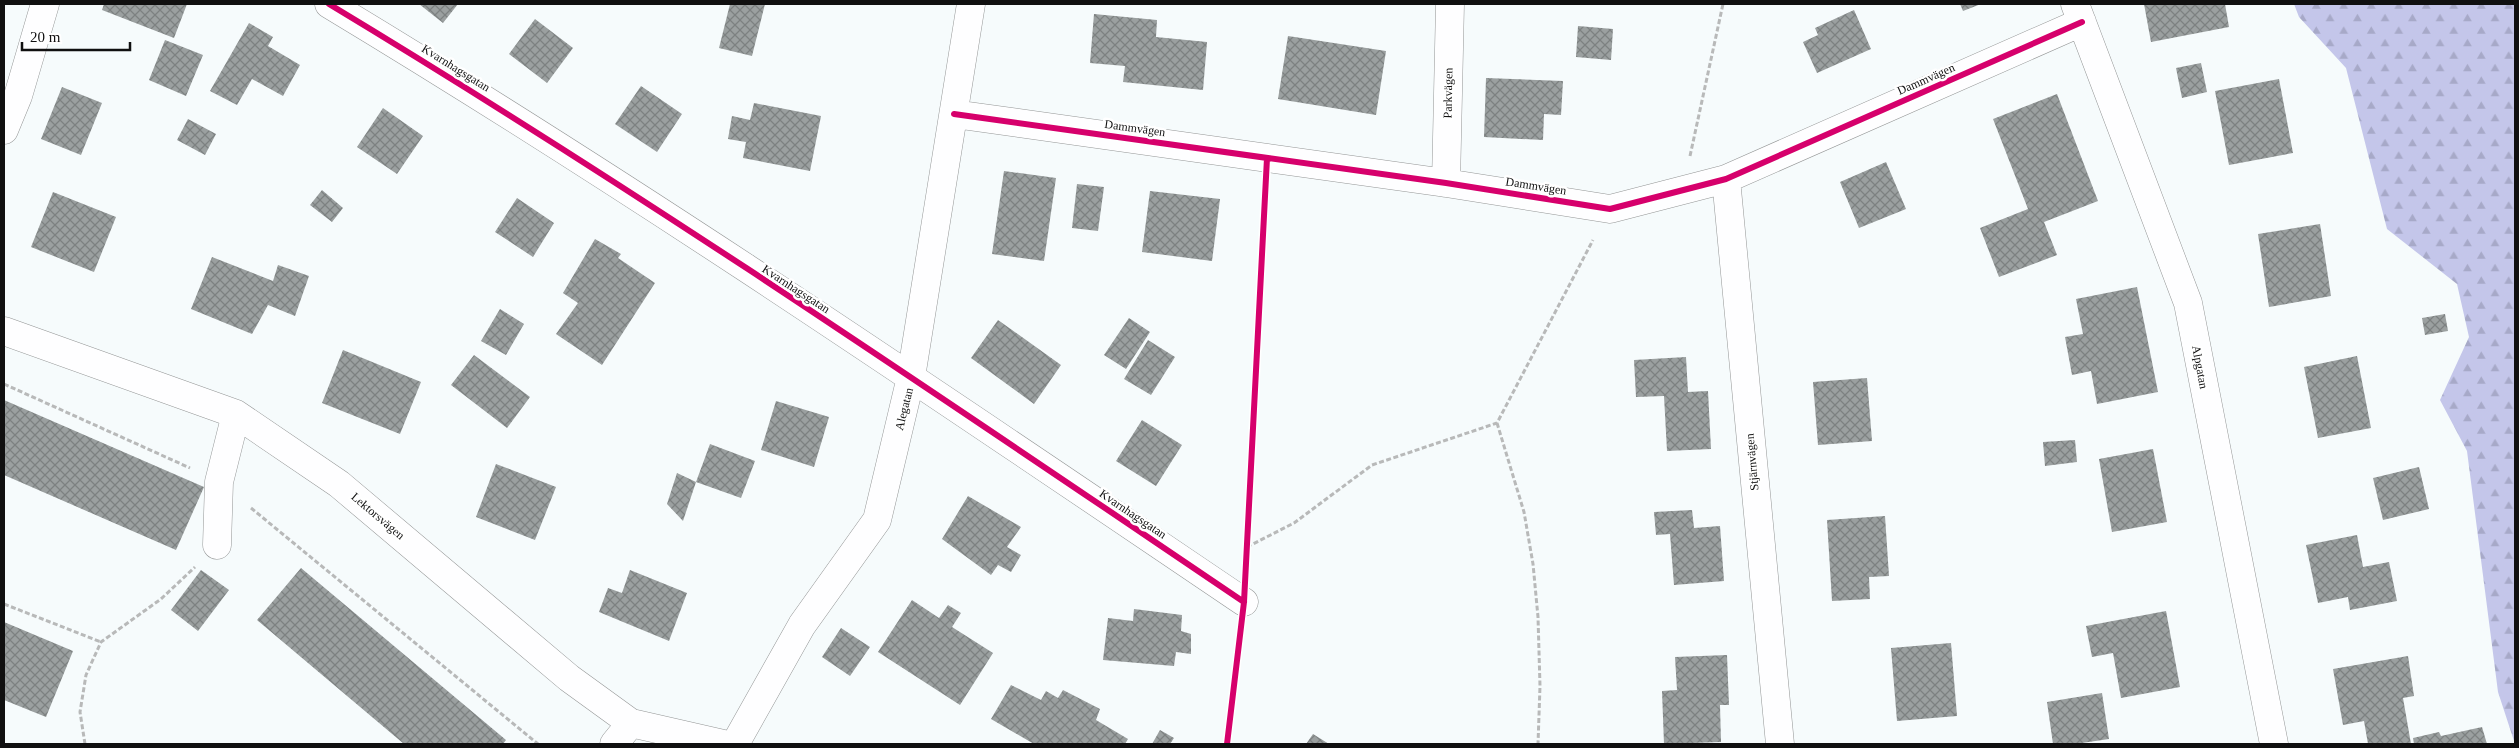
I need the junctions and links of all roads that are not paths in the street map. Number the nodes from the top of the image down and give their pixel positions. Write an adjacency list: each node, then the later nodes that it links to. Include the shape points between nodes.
1 (45, 4): 7 (street, via 18,96)
2 (329, 4): 11 (street, Kvarnhagsgatan, via 445,74)
3 (971, 4): 6 (street, Alegatan)
4 (1450, 4): 9 (street, Parkvägen)
5 (2079, 13): 8 (street, Dammvägen); 20 (street, Alpgatan, via 2188,303)
6 (954, 114): 9 (street, Dammvägen); 11 (street, Alegatan)
7 (4, 130)
8 (1726, 179): 9 (street, Dammvägen, via 1610,209); 19 (street, Stjärnvägen)
9 (1446, 183)
10 (4, 331): 12 (street, Lektorsvägen)
11 (912, 377): 14 (street, Kvarnhagsgatan); 18 (street, Alegatan, via 877,520 802,626)
12 (236, 414): 13 (street, via 219,482); 15 (street, Lektorsvägen, via 339,484 569,678)
13 (217, 545)
14 (1244, 602)
15 (631, 723): 16 (street); 17 (street, Lektorsvägen)
16 (614, 744)
17 (723, 744)
18 (735, 744)
19 (1780, 744)
20 (2274, 744)

